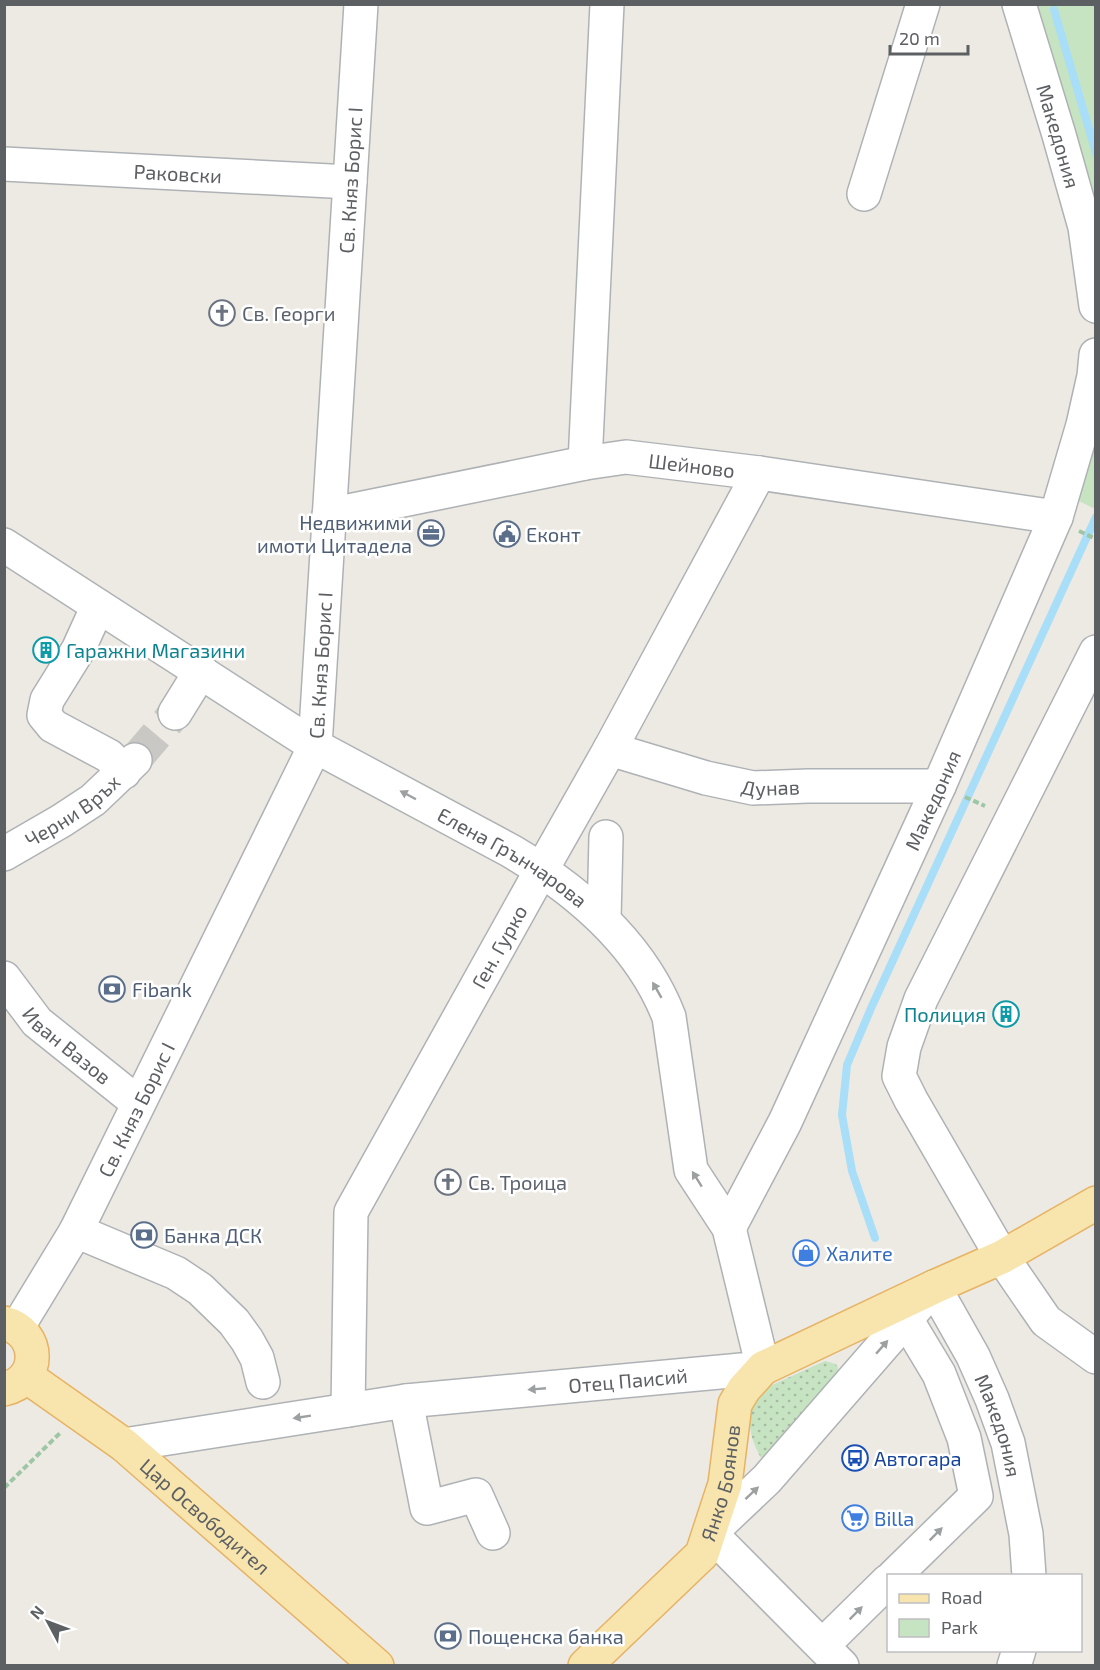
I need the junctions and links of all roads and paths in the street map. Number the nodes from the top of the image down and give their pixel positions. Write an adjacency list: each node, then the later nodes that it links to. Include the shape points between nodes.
1 (361, 4): 6 (street, Св. Княз Борис I)
2 (607, 4): 10 (street)
3 (922, 4): 7 (street)
4 (1019, 4): 8 (street, Македония, via 1085,226)
5 (4, 164): 6 (street, Раковски)
6 (350, 182): 12 (street, Св. Княз Борис I)
7 (864, 194)
8 (1095, 306)
9 (1095, 356): 13 (street, Македония, via 1083,425)
10 (585, 463): 11 (street, Шейново, via 626,457); 12 (street, Шейново)
11 (759, 473): 13 (street, Шейново); 20 (street, Ген. Гурко)
12 (329, 515): 19 (street, Св. Княз Борис I)
13 (1056, 517): 21 (street, Македония)
14 (4, 545): 15 (street, Елена Грънчарова)
15 (98, 606): 17 (street, Елена Грънчарова); 23 (street, Черни Връх, via 78,650 47,700 44,715 53,726 130,766 80,810)
16 (1095, 652): 31 (street, via 921,999 904,1047 899,1076)
17 (201, 671): 18 (street); 19 (street, Елена Грънчарова)
18 (175, 713)
19 (315, 746): 24 (street, Елена Грънчарова, one-way to 19); 27 (street, Св. Княз Борис I)
20 (610, 749): 21 (street, Дунав, via 753,788); 24 (street, Ген. Гурко)
21 (939, 786): 29 (street, Македония, via 785,1122)
22 (606, 837): 25 (street)
23 (4, 854)
24 (542, 869): 25 (street, Елена Грънчарова); 40 (street, Ген. Гурко, via 351,1212)
25 (604, 920): 29 (street, Елена Грънчарова, one-way to 25, via 691,1170 669,1017 660,993)
26 (4, 978): 27 (street, Иван Вазов, via 37,1022)
27 (138, 1103): 30 (street, Св. Княз Борис I)
28 (1095, 1203): 31 (main road, Отец Паисий)
29 (729, 1228): 36 (street, Елена Грънчарова)
30 (76, 1231): 34 (street, Св. Княз Борис I); 37 (street, via 176,1273 200,1288 247,1340)
31 (1002, 1257): 32 (main road, Отец Паисий); 35 (street, via 1046,1321)
32 (934, 1287): 33 (street); 36 (main road, Отец Паисий); 47 (street, Македония, via 973,1356 1008,1443 1026,1534)
33 (906, 1319): 45 (street, one-way to 33, via 767,1479); 46 (street, one-way to 33, via 976,1496 964,1438 939,1374)
34 (11, 1326): 38 (main road, via 25,1335 32,1356 31,1366)
35 (1095, 1356)
36 (763, 1368): 39 (street, Отец Паисий, one-way to 39); 45 (main road, Янко Боянов, via 735,1404 725,1484)
37 (263, 1382)
38 (15, 1383): 41 (main road, Цар Освободител)
39 (406, 1401): 40 (street, Отец Паисий); 44 (street, via 427,1508 476,1495)
40 (348, 1410): 42 (street, Отец Паисий, one-way to 42)
41 (80, 1414): 42 (main road, Цар Освободител); 43 (path)
42 (124, 1444): 50 (main road, Цар Освободител)
43 (4, 1488)
44 (494, 1533)
45 (710, 1533): 49 (street); 51 (main road, Янко Боянов, via 702,1554)
46 (895, 1574)
47 (1029, 1574)
48 (887, 1582): 49 (street, one-way to 48)
49 (833, 1655)
50 (377, 1665)
51 (585, 1665)

